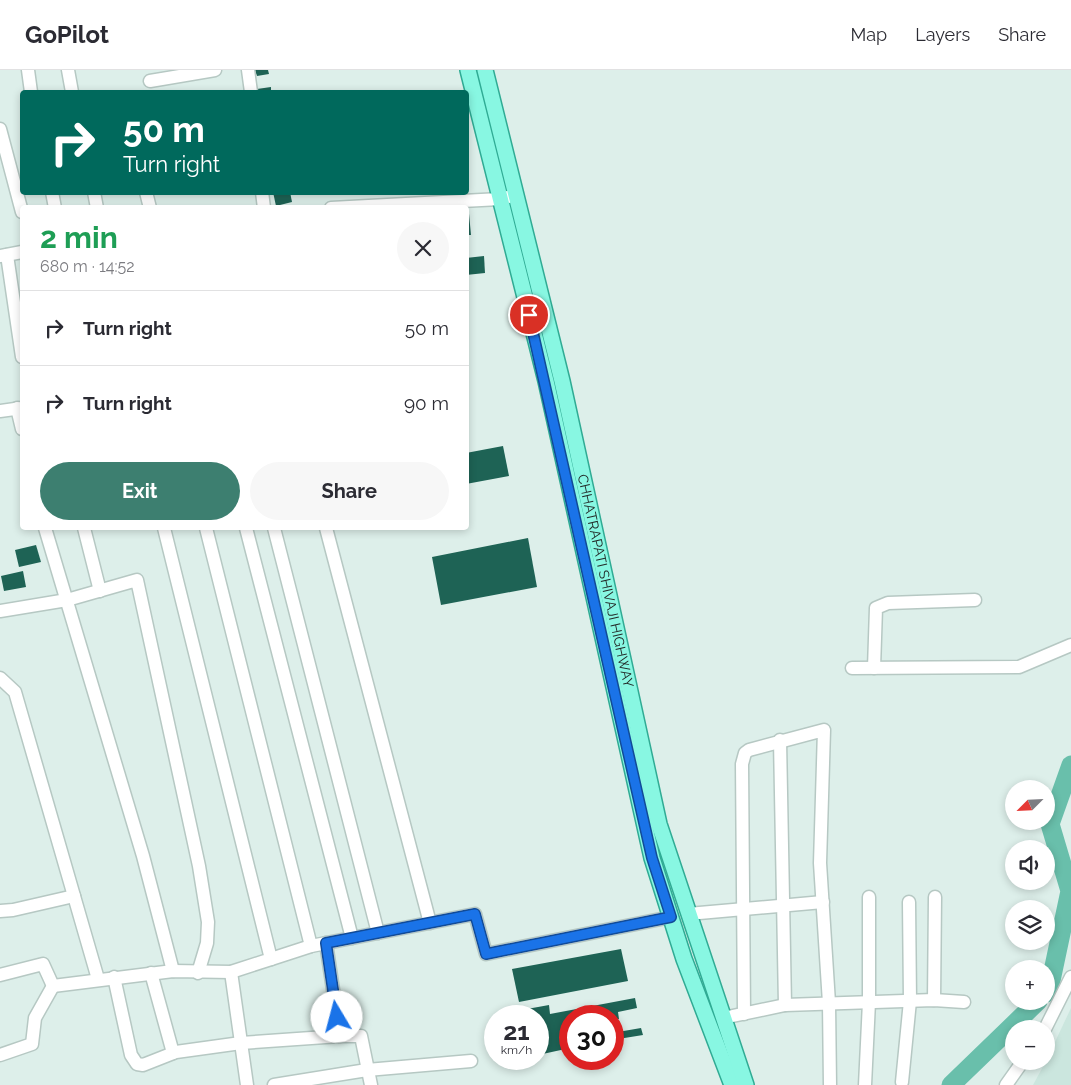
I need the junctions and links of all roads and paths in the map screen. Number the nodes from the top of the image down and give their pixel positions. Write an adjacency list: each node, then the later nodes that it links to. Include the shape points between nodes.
1 (28, 70): 9 (street)
2 (68, 70): 10 (street)
3 (215, 70): 7 (street)
4 (248, 70): 11 (street)
5 (468, 70): 14 (main road, CHHATRAPATI SHIVAJI HIGHWAY)
6 (485, 70): 13 (main road, CHHATRAPATI SHIVAJI HIGHWAY)
7 (171, 74): 8 (street)
8 (150, 81)
9 (31, 90)
10 (72, 90)
11 (251, 90)
12 (0, 129): 15 (street)
13 (516, 195): 14 (street); 46 (main road, CHHATRAPATI SHIVAJI HIGHWAY, via 562,381 659,824)
14 (500, 199): 16 (street); 47 (main road, CHHATRAPATI SHIVAJI HIGHWAY, via 546,381 652,858)
15 (20, 205)
16 (387, 205)
17 (20, 252): 18 (street)
18 (4, 256): 19 (street)
19 (20, 346)
20 (20, 408): 21 (street)
21 (0, 411)
22 (46, 530): 30 (street)
23 (85, 530): 29 (street)
24 (164, 530): 53 (street)
25 (207, 530): 52 (street)
26 (247, 530): 50 (street)
27 (275, 530): 49 (street)
28 (327, 530): 48 (street)
29 (100, 591): 30 (street); 55 (street, via 137,580 200,866 208,922 207,943)
30 (67, 600): 32 (street); 54 (street, via 143,856)
31 (975, 600): 35 (street, via 888,603 876,608)
32 (0, 611)
33 (1071, 645): 35 (street, via 1020,667)
34 (852, 668): 35 (street)
35 (874, 668)
36 (0, 678): 38 (street, via 15,692)
37 (780, 740): 41 (street, via 824,730 820,863); 43 (street); 44 (street, via 749,750 742,764)
38 (74, 896): 45 (street); 61 (street)
39 (870, 897): 65 (street)
40 (935, 898): 63 (street)
41 (823, 902): 43 (street); 67 (street)
42 (909, 902): 64 (street)
43 (783, 906): 44 (street); 68 (street)
44 (742, 909): 46 (street); 69 (street)
45 (0, 911)
46 (688, 914): 70 (main road, CHHATRAPATI SHIVAJI HIGHWAY)
47 (671, 917): 48 (street, via 486,954 475,914); 83 (main road, CHHATRAPATI SHIVAJI HIGHWAY)
48 (430, 923): 49 (street)
49 (378, 933): 50 (street)
50 (352, 938): 51 (street)
51 (326, 943): 52 (street); 72 (street)
52 (311, 946): 53 (street)
53 (271, 959): 56 (street)
54 (172, 971): 55 (street); 57 (street)
55 (198, 972): 56 (street)
56 (231, 972): 73 (street)
57 (150, 973): 59 (street); 74 (street)
58 (0, 974): 62 (street, via 42,964)
59 (114, 977): 61 (street); 74 (street, via 131,1055 137,1064 143,1065)
60 (1071, 977): 71 (street)
61 (98, 979): 62 (street)
62 (53, 986): 75 (street, via 35,1018 32,1044)
63 (934, 1000): 64 (street); 66 (street)
64 (910, 1001): 65 (street); 79 (street)
65 (869, 1002): 67 (street); 86 (street)
66 (964, 1002)
67 (829, 1003): 68 (street); 85 (street)
68 (785, 1004): 69 (street)
69 (744, 1014): 70 (street)
70 (723, 1018): 84 (main road, CHHATRAPATI SHIVAJI HIGHWAY)
71 (1050, 1020)
72 (340, 1036): 73 (street); 77 (street, via 361,1036)
73 (241, 1043): 74 (street); 80 (street)
74 (172, 1053)
75 (0, 1055)
76 (471, 1061): 77 (street)
77 (367, 1070): 81 (street); 82 (street)
78 (1017, 1070): 87 (street)
79 (902, 1082)
80 (247, 1085)
81 (274, 1085)
82 (371, 1085)
83 (732, 1085)
84 (746, 1085)
85 (830, 1085)
86 (865, 1085)
87 (1006, 1085)

